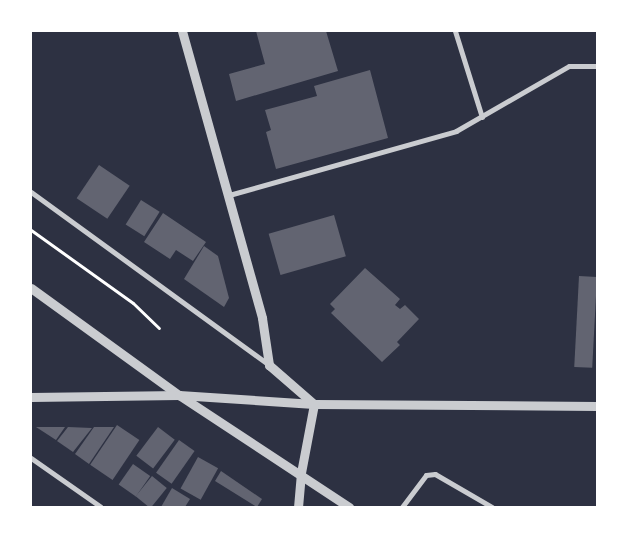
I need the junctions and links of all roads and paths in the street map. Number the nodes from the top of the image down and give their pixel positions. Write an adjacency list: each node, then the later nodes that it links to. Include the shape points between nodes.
1 (182, 31): 6 (street)
2 (455, 31): 4 (street)
3 (597, 66): 4 (street, via 569,66)
4 (482, 116): 6 (street, via 432,139)
5 (31, 192): 10 (street)
6 (229, 195): 10 (street, via 262,318)
7 (31, 230): 9 (path, via 133,303)
8 (31, 288): 11 (street)
9 (159, 328)
10 (268, 365): 13 (street)
11 (179, 394): 12 (street); 13 (street); 16 (street)
12 (31, 397)
13 (314, 404): 14 (street); 16 (street)
14 (597, 406)
15 (31, 458): 17 (street)
16 (301, 473): 18 (street); 19 (street)
17 (101, 507)
18 (298, 507)
19 (349, 507)
20 (402, 507): 21 (street, via 426,475 435,474)
21 (492, 507)

